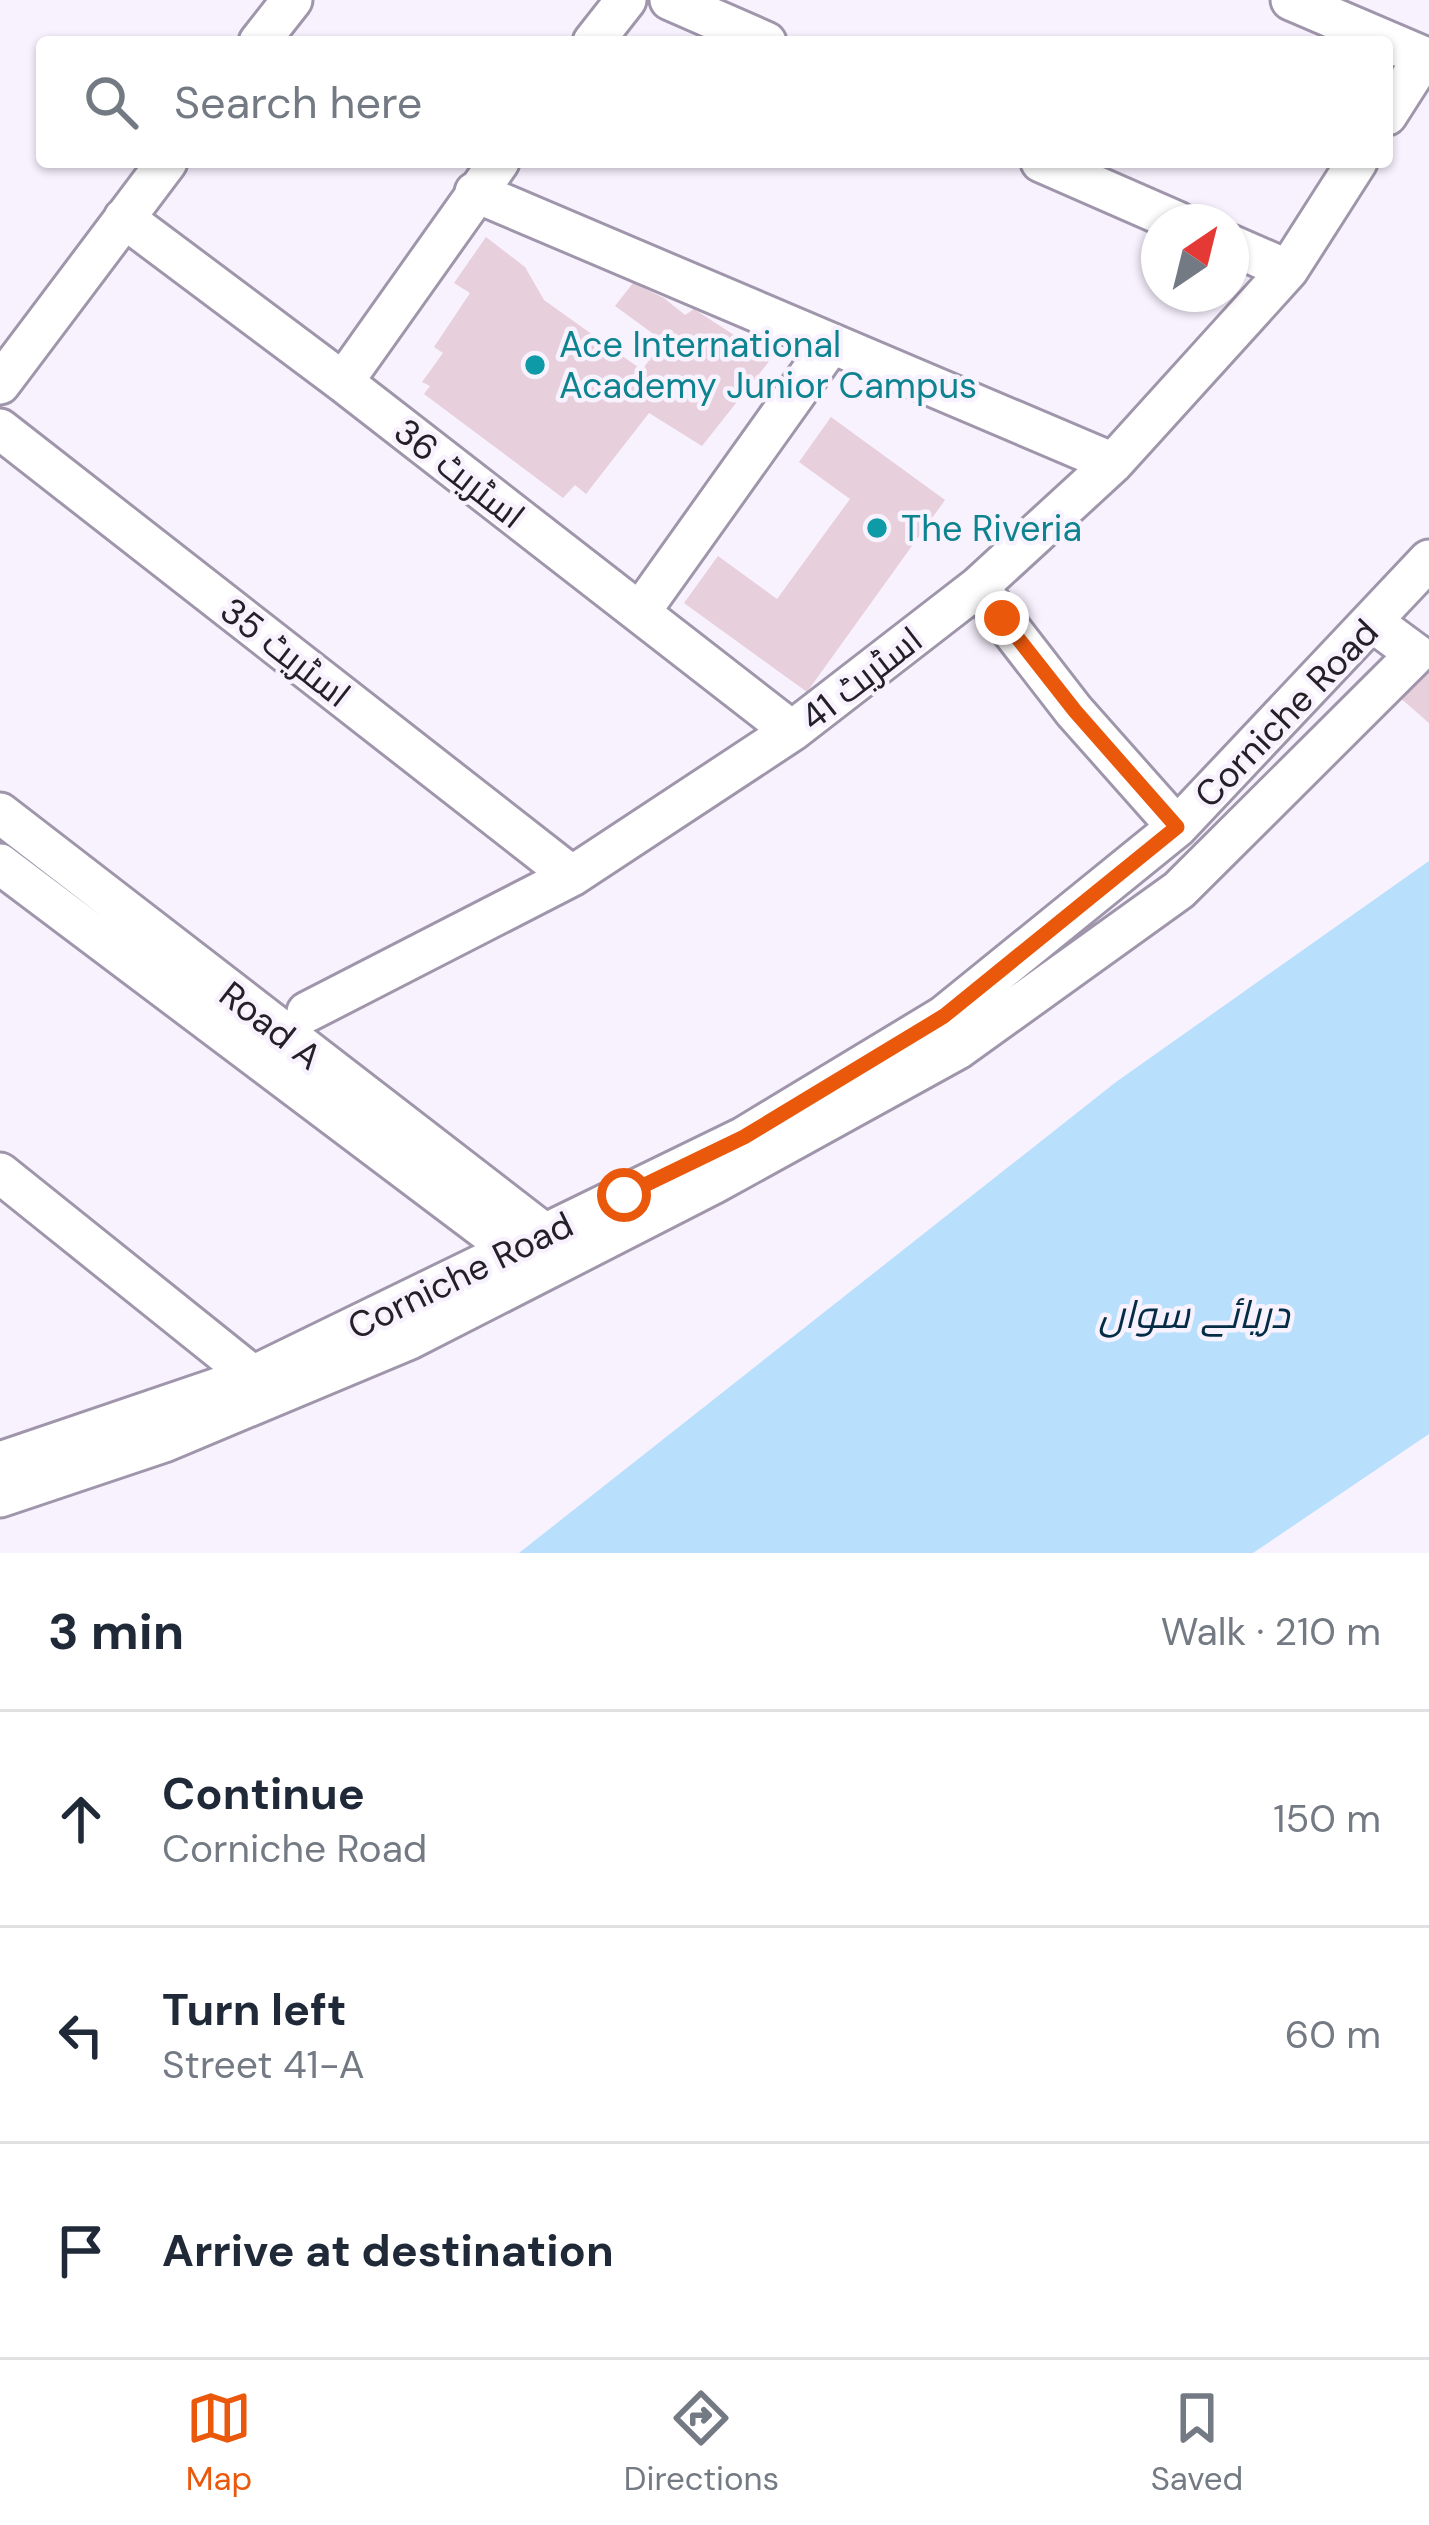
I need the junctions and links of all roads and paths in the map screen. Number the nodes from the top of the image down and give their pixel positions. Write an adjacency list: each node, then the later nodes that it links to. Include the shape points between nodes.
1 (626, 0): 4 (street)
2 (670, 0): 5 (street)
3 (1291, 0): 6 (street)
4 (598, 36)
5 (752, 36)
6 (1375, 36)
7 (1393, 44): 8 (street)
8 (1426, 58): 9 (street)
9 (1393, 106)
10 (162, 168): 15 (street)
11 (1055, 168): 14 (street)
12 (1353, 168): 17 (street, اسٹریٹ 41)
13 (487, 177): 18 (street); 19 (street)
14 (1141, 206)
15 (124, 218): 19 (street, اسٹریٹ 36); 20 (street)
16 (1249, 253): 17 (street)
17 (1288, 270): 22 (street, اسٹریٹ 41)
18 (831, 344): 22 (street); 25 (street)
19 (343, 382): 25 (street, اسٹریٹ 36)
20 (0, 384)
21 (0, 429): 31 (street, اسٹریٹ 35)
22 (1113, 464): 24 (street, اسٹریٹ 41)
23 (1429, 560): 26 (street, Corniche Road)
24 (978, 587): 27 (street, اسٹریٹ 41); 29 (street)
25 (640, 613): 27 (street, اسٹریٹ 36)
26 (1374, 622): 29 (street, Corniche Road); 36 (street, via 1417,654 1179,890 958,1049 410,1339 278,1397)
27 (792, 731): 31 (street, اسٹریٹ 41)
28 (0, 813): 34 (street, Road A)
29 (1177, 827): 34 (street, Corniche Road, via 944,1016 744,1137)
30 (0, 864): 34 (street, Road A)
31 (572, 876): 32 (street, اسٹریٹ 41)
32 (307, 1012)
33 (0, 1173): 35 (street)
34 (528, 1242): 35 (street, Corniche Road)
35 (253, 1376): 36 (street, Corniche Road)
36 (120, 1439): 37 (street, Corniche Road); 38 (street)
37 (0, 1462)
38 (0, 1497)

